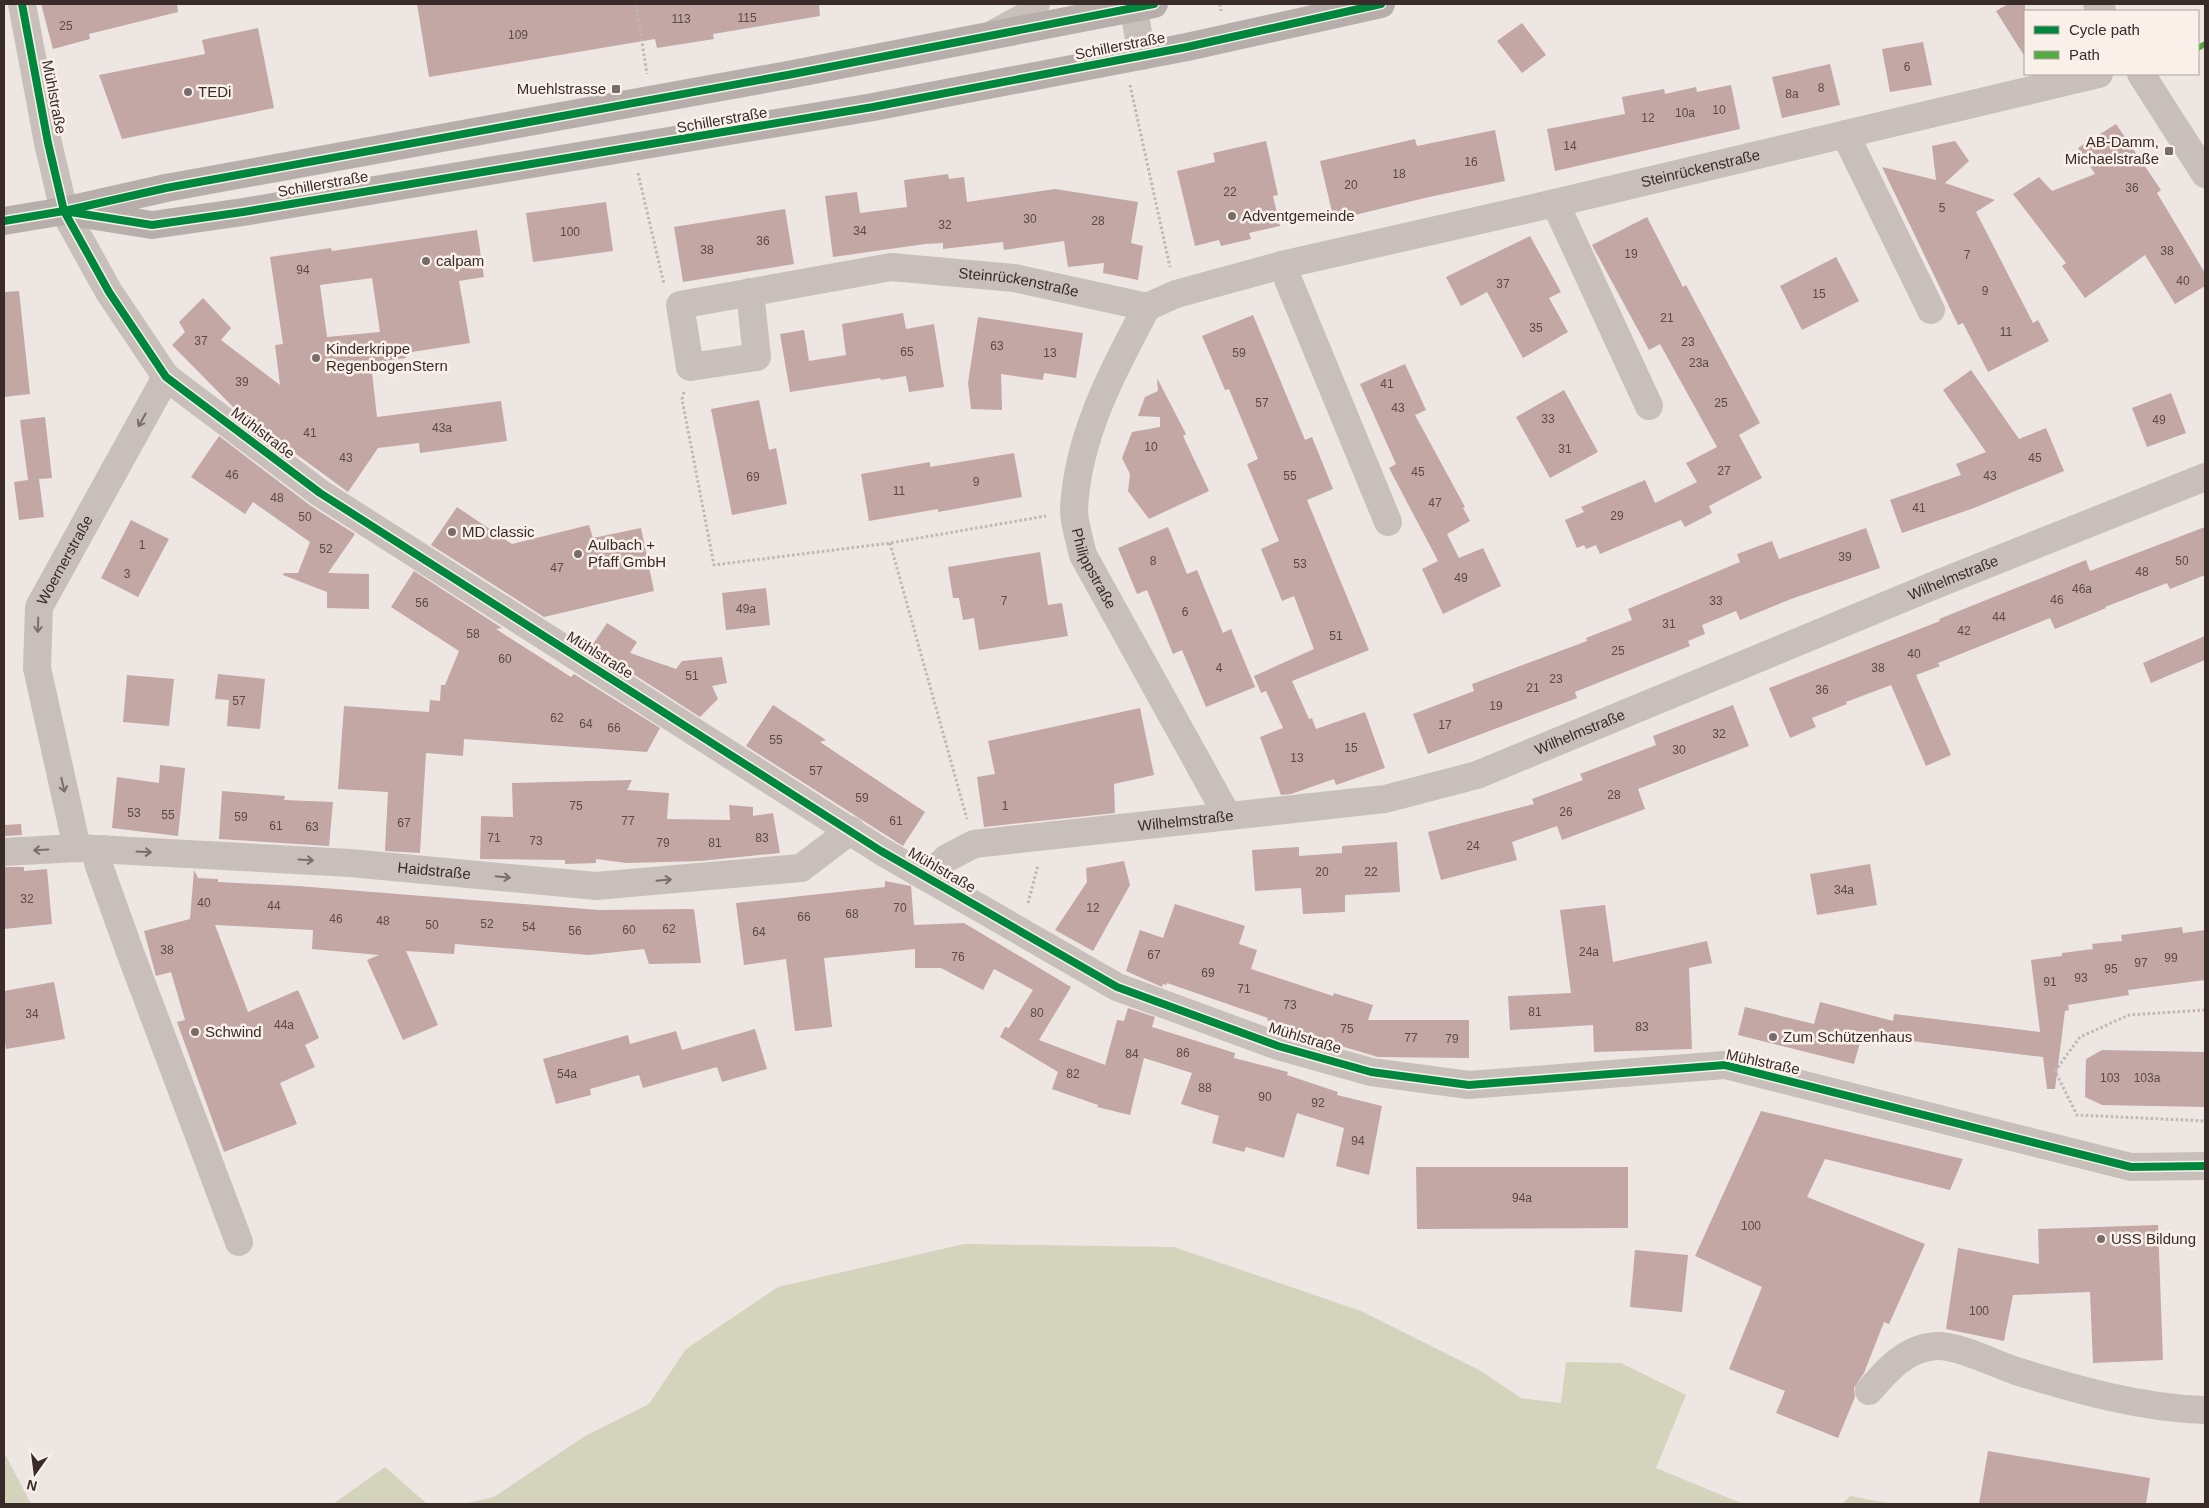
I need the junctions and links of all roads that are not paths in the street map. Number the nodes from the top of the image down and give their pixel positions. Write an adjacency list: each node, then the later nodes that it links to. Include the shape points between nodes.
1 (22, 4): 12 (street, Mühlstraße)
2 (1036, 4): 5 (street, via 1026,16)
3 (1381, 4): 6 (main road, Schillerstraße)
4 (1140, 5): 5 (main road, Schillerstraße); 6 (street)
5 (989, 37): 12 (main road, Schillerstraße, via 166,188)
6 (1142, 56): 12 (main road, Schillerstraße, via 883,106 243,212 152,225)
7 (2095, 75): 9 (street, Steinrückenstraße)
8 (2142, 75): 10 (street)
9 (1846, 134): 11 (street, Steinrückenstraße); 17 (street)
10 (2205, 174)
11 (1555, 203): 14 (street, Steinrückenstraße); 19 (street)
12 (64, 212): 13 (main road, Schillerstraße); 18 (street, Mühlstraße, via 109,292)
13 (4, 221)
14 (1282, 265): 16 (street, Steinrückenstraße, via 1176,294); 21 (street)
15 (750, 292): 15 (street, Steinrückenstraße, via 758,357 690,367 680,306); 16 (street, Steinrückenstraße, via 891,267 1014,278)
16 (1147, 307): 22 (street, Philippstraße, via 1110,376 1088,435 1082,452 1074,511 1083,555)
17 (1930, 310)
18 (166, 377): 23 (street, Mühlstraße, via 320,493); 24 (street, Woernerstraße, one-way to 24, via 39,607 37,668)
19 (1649, 406)
20 (2205, 477): 22 (street, Wilhelmstraße, via 1934,585 1477,775 1385,798)
21 (1388, 522)
22 (1227, 815): 26 (street, Wilhelmstraße, via 974,844 946,858)
23 (851, 830): 24 (street, Haidstraße, one-way to 23, via 350,863 596,886 801,868); 26 (street, Mühlstraße)
24 (91, 849): 25 (street, Haidstraße, one-way to 25); 28 (street, Woernerstraße)
25 (4, 852)
26 (928, 877): 27 (street, Mühlstraße, via 1117,987 1278,1046 1371,1072 1469,1085 1725,1065 2131,1167)
27 (2205, 1166)
28 (240, 1242)
29 (1869, 1391): 30 (street, via 1889,1367 1911,1352 1937,1346 2111,1398)
30 (2205, 1410)

